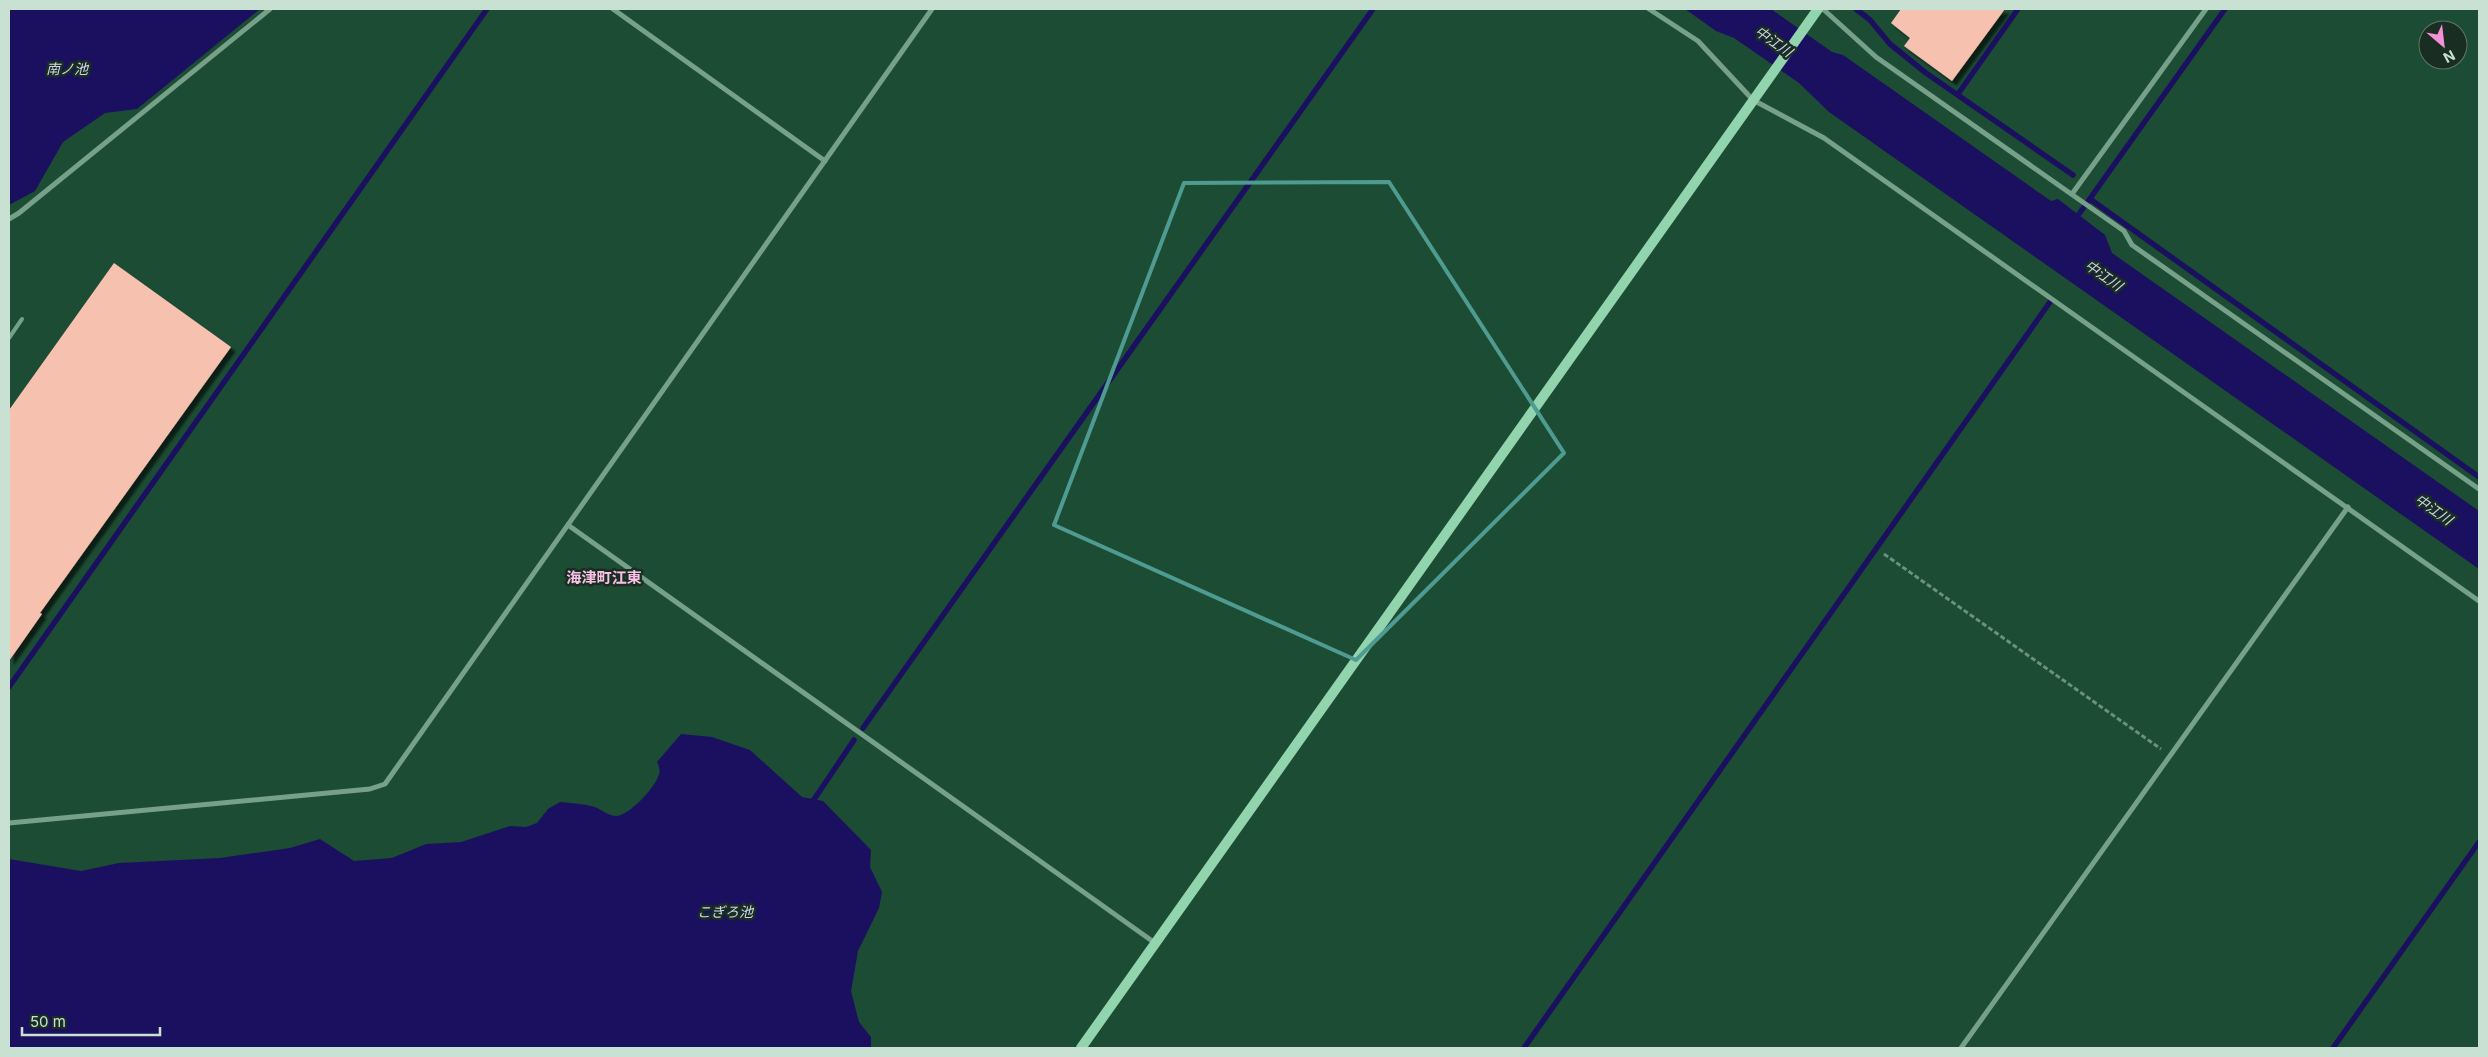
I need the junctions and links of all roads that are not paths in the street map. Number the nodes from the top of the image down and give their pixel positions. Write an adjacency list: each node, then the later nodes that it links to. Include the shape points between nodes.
1 (270, 9): 11 (street)
2 (613, 9): 9 (street)
3 (932, 9): 9 (street)
4 (1649, 9): 8 (street, via 1698,41)
5 (1823, 9): 10 (street, via 1876,57)
6 (2206, 9): 10 (street)
7 (1815, 12): 8 (street)
8 (1752, 100): 15 (street, via 1824,138); 19 (street)
9 (825, 161): 16 (street)
10 (2074, 196): 14 (street, via 2124,231 2132,244)
11 (9, 219)
12 (22, 319): 13 (lane)
13 (9, 338)
14 (2479, 489)
15 (2348, 507): 17 (street); 21 (street)
16 (568, 525): 18 (street, via 385,784 370,789); 19 (street)
17 (2479, 601)
18 (9, 823)
19 (1155, 943): 20 (street)
20 (1081, 1048)
21 (1961, 1048)

